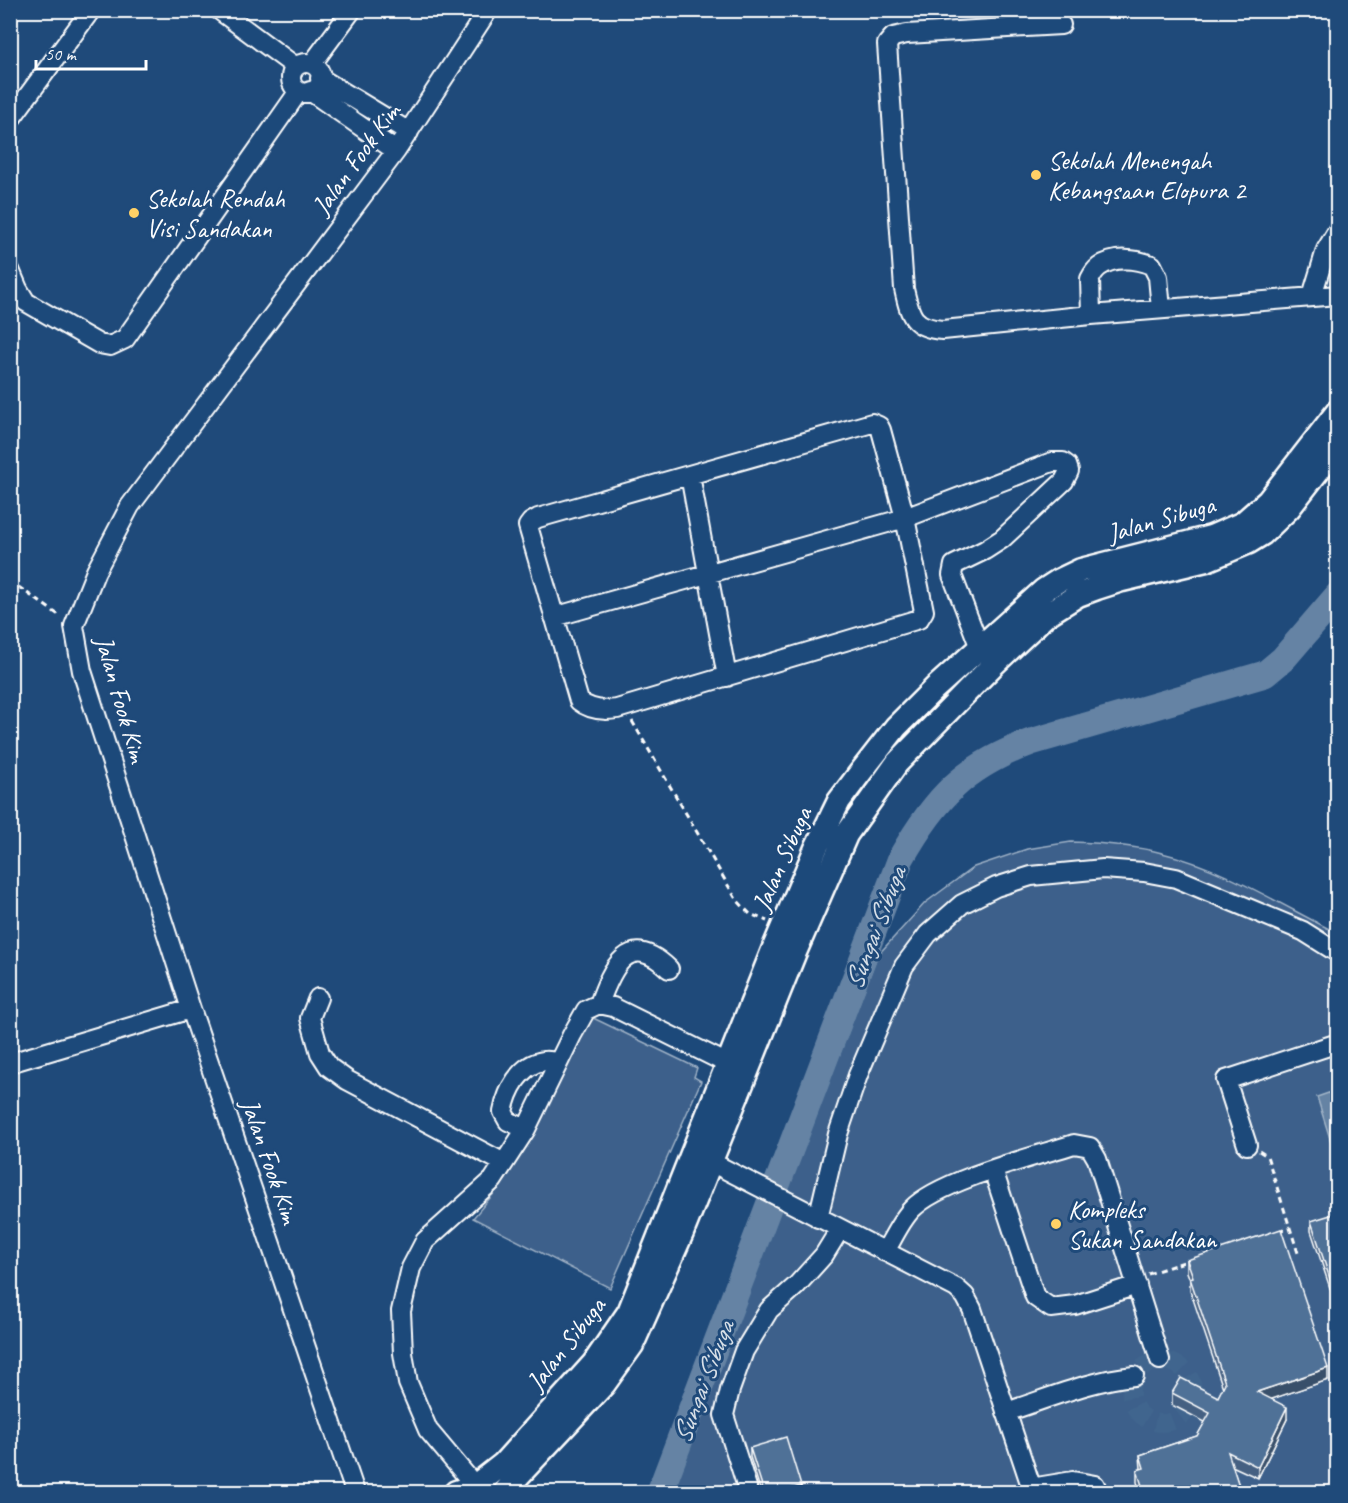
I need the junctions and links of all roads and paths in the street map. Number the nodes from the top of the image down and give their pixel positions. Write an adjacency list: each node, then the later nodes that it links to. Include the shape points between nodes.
1 (91, 10): 7 (street)
2 (219, 10): 6 (street)
3 (352, 10): 6 (street)
4 (488, 10): 8 (street, Jalan Fook Kim)
5 (1061, 25): 15 (street, via 907,34 893,37 887,44 904,289 911,313 927,329)
6 (308, 78): 8 (street); 9 (street); 11 (street, via 125,339 110,346 99,344 26,302)
7 (10, 120)
8 (409, 132): 9 (street, Jalan Fook Kim)
9 (396, 151): 23 (street, Jalan Fook Kim, via 130,506 96,571)
10 (1338, 230): 13 (street, via 1326,250)
11 (10, 270)
12 (1338, 295): 13 (street)
13 (1312, 296): 14 (street)
14 (1161, 309): 15 (street); 15 (street, via 1158,277 1152,265 1137,259 1098,267 1089,279)
15 (1091, 315)
16 (1338, 411): 24 (main road, Jalan Sibuga, via 1268,501 1243,523 1211,537 1068,576 1044,590)
17 (1338, 445): 40 (main road, Jalan Sibuga, via 1289,508 1249,542 1206,560 1097,588 1046,615 897,763 846,835)
18 (690, 475): 19 (street, via 872,423 881,430); 20 (street); 22 (street, via 531,522 528,526)
19 (905, 518): 20 (street); 24 (street, via 1052,462 1067,465 1069,471 1064,481 1002,539 954,565 952,575); 25 (street, via 924,612 919,619)
20 (709, 572): 22 (street); 25 (street)
21 (10, 581): 23 (path)
22 (554, 617): 26 (street, via 579,701 606,710)
23 (74, 626): 32 (street, Jalan Fook Kim, via 82,671)
24 (980, 648): 27 (main road, Jalan Sibuga, via 896,728 839,801)
25 (727, 677): 26 (street)
26 (625, 707): 27 (path, via 735,899 750,914)
27 (783, 928): 36 (main road, Jalan Sibuga)
28 (1338, 953): 43 (street, via 1303,931 1176,878 1144,872 1103,869 1031,876 988,891 963,904 928,934 904,966 851,1095)
29 (669, 969): 31 (street, via 641,952 628,954 610,974)
30 (318, 998): 41 (street, via 309,1018 320,1053 329,1067)
31 (599, 1005): 34 (street, via 586,1010); 36 (street, via 613,1007)
32 (191, 1009): 35 (street); 57 (street, Jalan Fook Kim)
33 (1338, 1043): 38 (street, via 1226,1080)
34 (558, 1062): 37 (street); 37 (street, via 530,1066 519,1075 505,1098 503,1112 508,1120)
35 (10, 1063)
36 (728, 1064): 55 (main road, Jalan Sibuga, via 629,1312 594,1363 503,1464)
37 (526, 1129): 41 (street)
38 (1247, 1145)
39 (1267, 1156): 44 (path)
40 (711, 1162): 43 (street); 58 (main road, Jalan Sibuga, via 632,1345 604,1383)
41 (504, 1163): 55 (street, via 493,1180 425,1240 411,1268 401,1311 408,1383 428,1430)
42 (993, 1170): 47 (street, via 924,1197 910,1210); 50 (street, via 1035,1296 1051,1308 1075,1305); 50 (street, via 1074,1144 1090,1147)
43 (818, 1218): 45 (street)
44 (1290, 1227): 46 (path); 48 (path)
45 (840, 1229): 47 (street); 54 (street, via 824,1255 769,1310 744,1351 724,1415)
46 (1279, 1231)
47 (885, 1252): 53 (street, via 965,1296)
48 (1299, 1256)
49 (1190, 1260): 50 (path)
50 (1136, 1281): 51 (street)
51 (1160, 1360)
52 (1134, 1377): 53 (street, via 1091,1385)
53 (1006, 1412): 56 (street)
54 (747, 1487)
55 (466, 1489)
56 (1032, 1490): 59 (street, via 1073,1481 1095,1485)
57 (355, 1492)
58 (506, 1492)
59 (1098, 1492)

